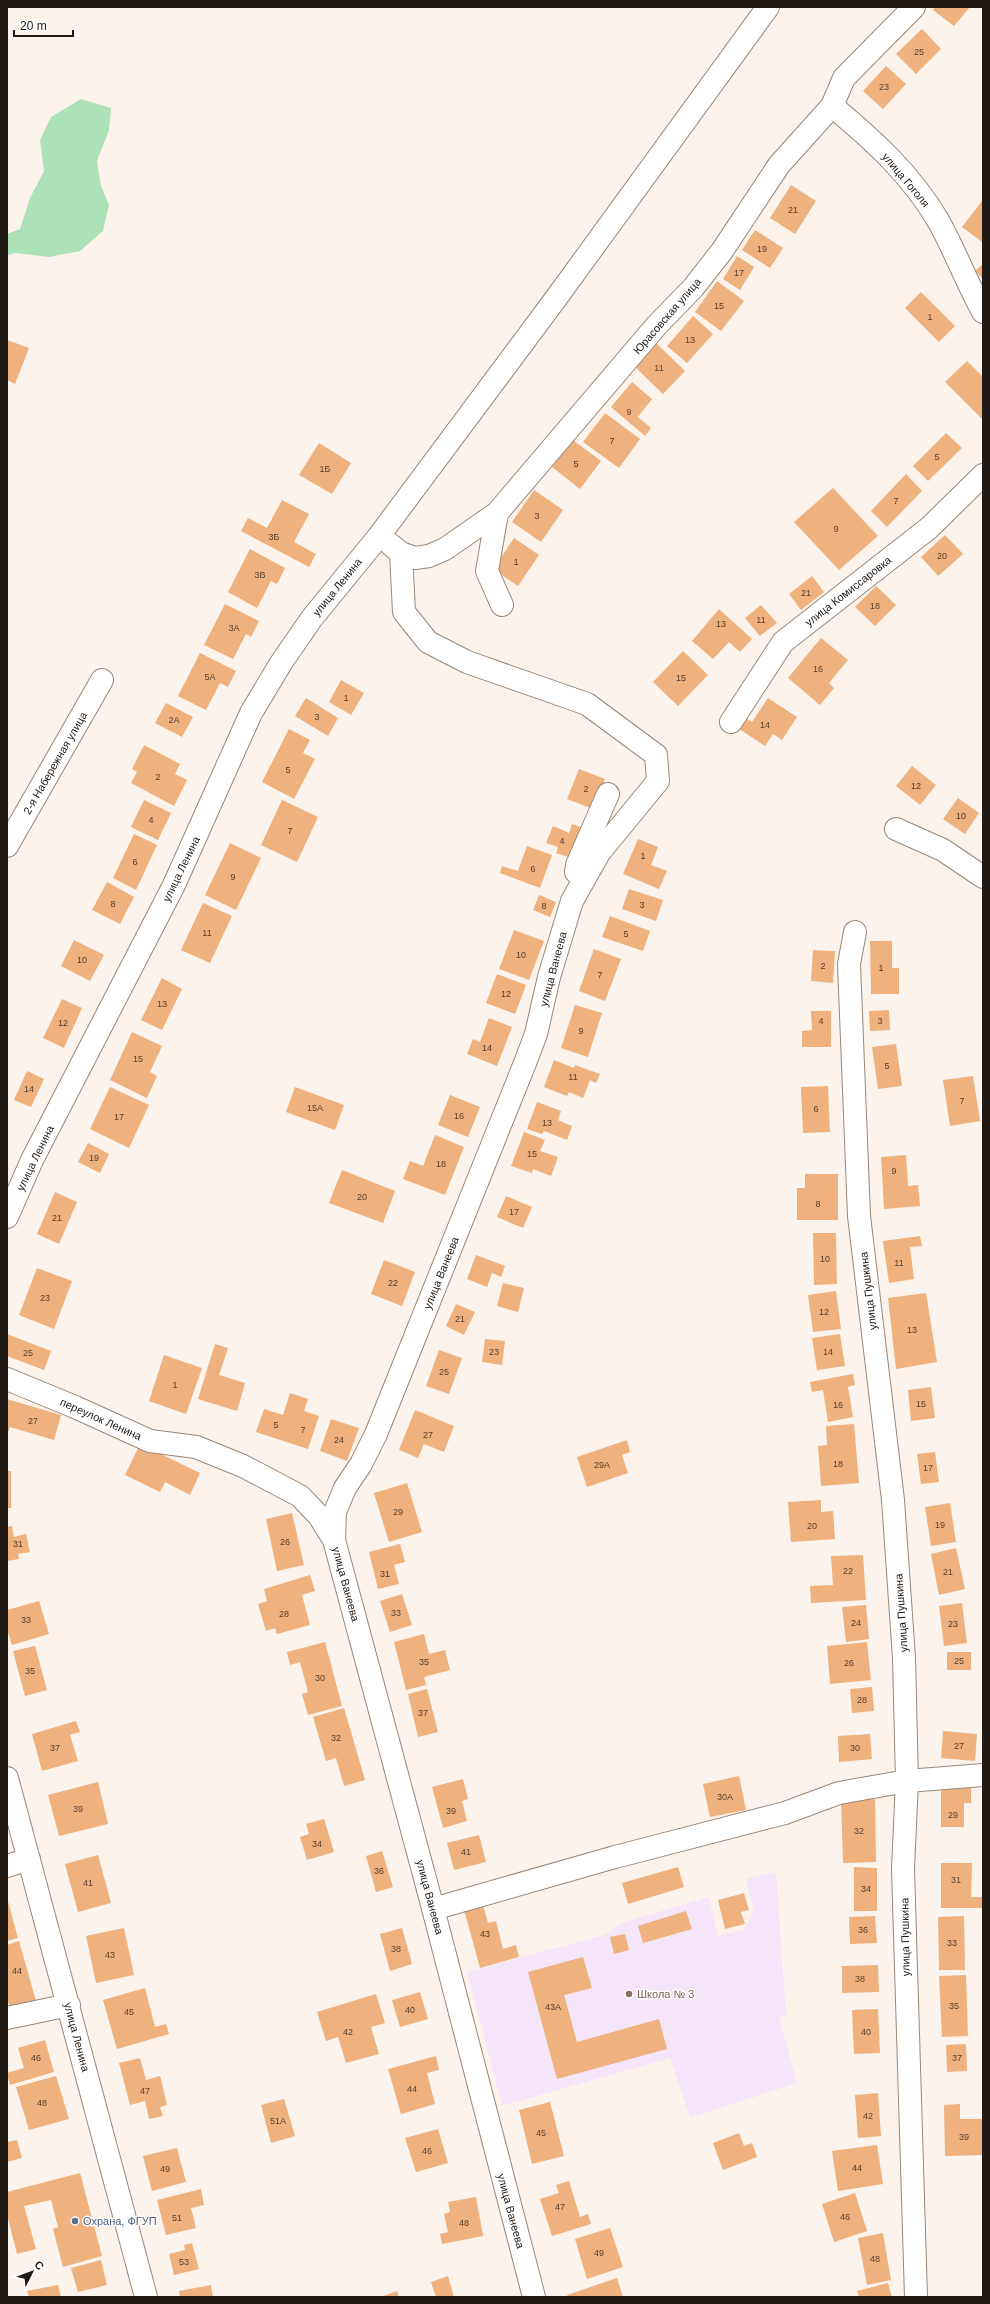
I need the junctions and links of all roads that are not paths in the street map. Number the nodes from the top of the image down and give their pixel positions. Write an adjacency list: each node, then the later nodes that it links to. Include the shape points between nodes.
1 (768, 7): 7 (street, улица Ленина, via 557,298)
2 (914, 7): 3 (street, Юрасовская улица, via 844,78)
3 (832, 106): 4 (street, улица Гоголя, via 868,135 922,196 953,248); 6 (street, Юрасовская улица, via 779,165 722,251 693,288 657,325)
4 (983, 312)
5 (983, 475): 11 (street, улица Комиссаровка, via 929,528 783,642)
6 (497, 513): 8 (street, Юрасовская улица, via 429,556 415,558); 9 (street, via 487,571)
7 (379, 536): 8 (street, Юрасовская улица); 18 (street, улица Ленина, via 312,618 251,713 174,885 32,1160)
8 (401, 553): 16 (street, улица Ванеева, via 404,612 428,642 467,662 587,704 656,755 658,781 599,853)
9 (502, 605)
10 (102, 680): 14 (street, 2-я Набережная улица)
11 (731, 722)
12 (608, 794): 16 (street, via 577,865)
13 (896, 829): 15 (street, via 943,850)
14 (7, 846)
15 (983, 877)
16 (572, 901): 20 (street, улица Ванеева, via 526,1063 376,1434 362,1464)
17 (856, 932): 25 (street, улица Пушкина, via 849,964 859,1216 893,1500 904,1658)
18 (7, 1217)
19 (7, 1379): 21 (street, переулок Ленина, via 150,1441 176,1443 203,1450 243,1466)
20 (345, 1488): 21 (street, via 331,1500 314,1501); 22 (street, улица Ванеева, via 335,1516)
21 (300, 1496): 22 (street, переулок Ленина, via 319,1516)
22 (334, 1540): 28 (street, улица Ванеева)
23 (983, 1775): 25 (street)
24 (7, 1778): 26 (street, улица Ленина)
25 (907, 1781): 28 (street, via 839,1793 785,1813); 33 (street, улица Пушкина, via 903,1869)
26 (29, 1859): 27 (street); 29 (street, улица Ленина)
27 (7, 1866)
28 (433, 1909): 32 (street, улица Ванеева)
29 (68, 2005): 30 (street); 31 (street, улица Ленина)
30 (7, 2018)
31 (146, 2297)
32 (534, 2297)
33 (916, 2297)

